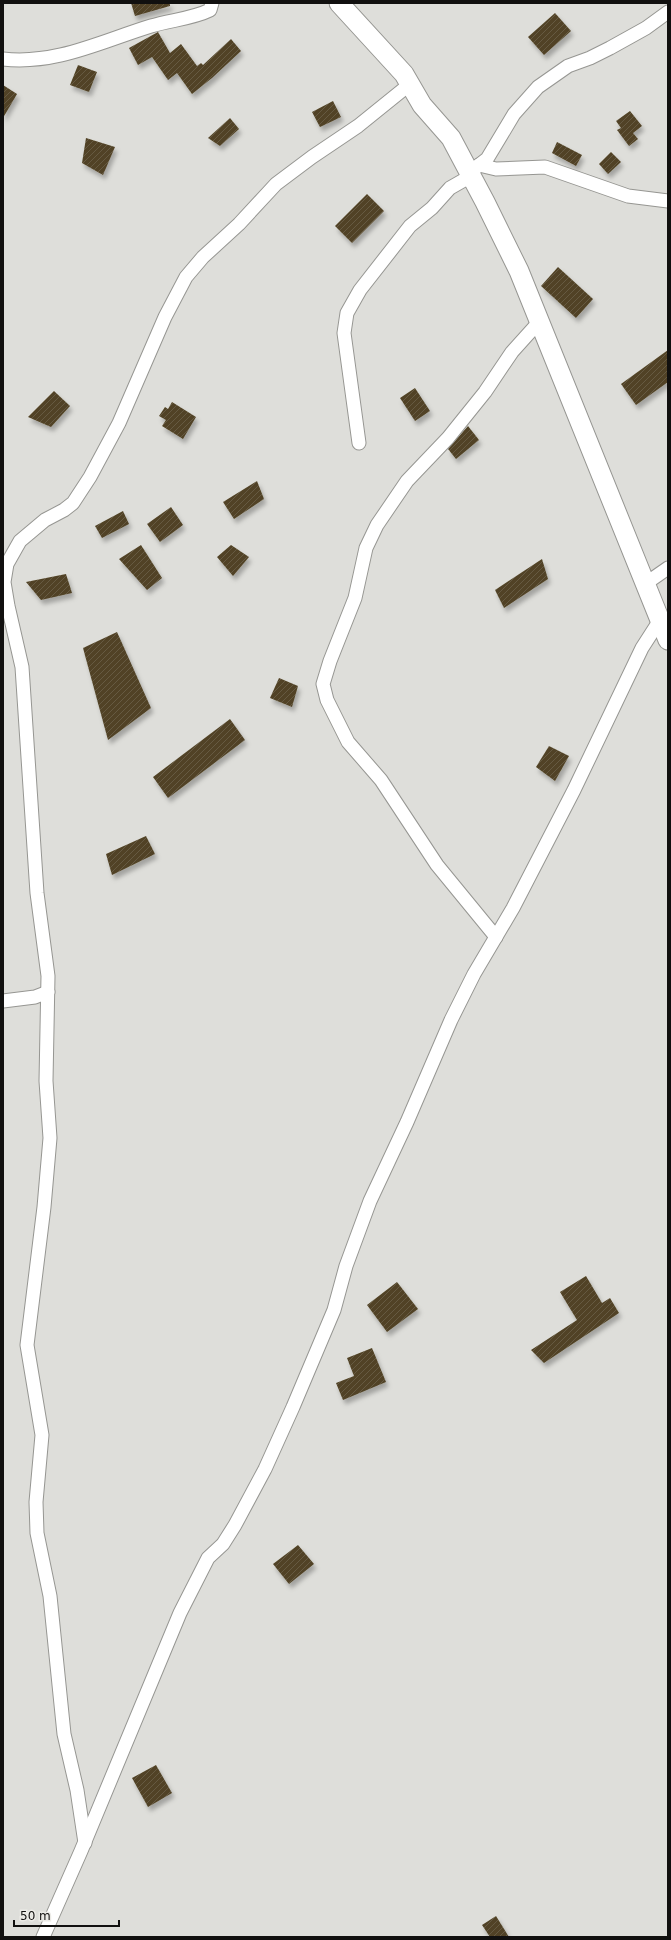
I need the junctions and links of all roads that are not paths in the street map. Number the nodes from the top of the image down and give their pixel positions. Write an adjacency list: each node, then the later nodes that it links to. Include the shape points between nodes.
1 (212, 3): 4 (street, via 210,10 201,14 152,26 79,51 21,61)
2 (339, 3): 5 (street, via 404,74)
3 (668, 12): 6 (street, via 610,48 568,66 538,87 514,114 487,159)
4 (3, 59)
5 (410, 84): 6 (street, via 422,105); 11 (street, via 358,126 276,184 239,224 203,256 186,277 165,317 119,423 90,477 73,503 45,520 20,541 7,564)
6 (473, 171): 7 (street, via 545,167 628,196); 8 (street, via 519,271); 9 (street, via 450,188 432,208 410,226 360,290 347,313 344,333)
7 (668, 201)
8 (539, 322): 12 (street); 15 (street, via 512,352 485,392 448,438 407,481 378,525 366,548 355,598 323,684 326,700 348,742 381,780 437,865)
9 (359, 442)
10 (668, 568): 12 (street)
11 (4, 580): 16 (street, via 22,667 37,893)
12 (645, 584): 13 (street)
13 (660, 620): 14 (street); 15 (street, via 642,648 574,790)
14 (668, 640)
15 (496, 937): 18 (street, via 451,1020 408,1122 370,1201 346,1266 334,1310 265,1469 223,1544 208,1558 180,1613)
16 (48, 992): 17 (street, via 35,997); 18 (street, via 46,1081 50,1138 27,1345 42,1435 36,1502 37,1533 50,1596 64,1734 77,1790)
17 (3, 1001)
18 (85, 1842): 19 (street)
19 (43, 1937)

